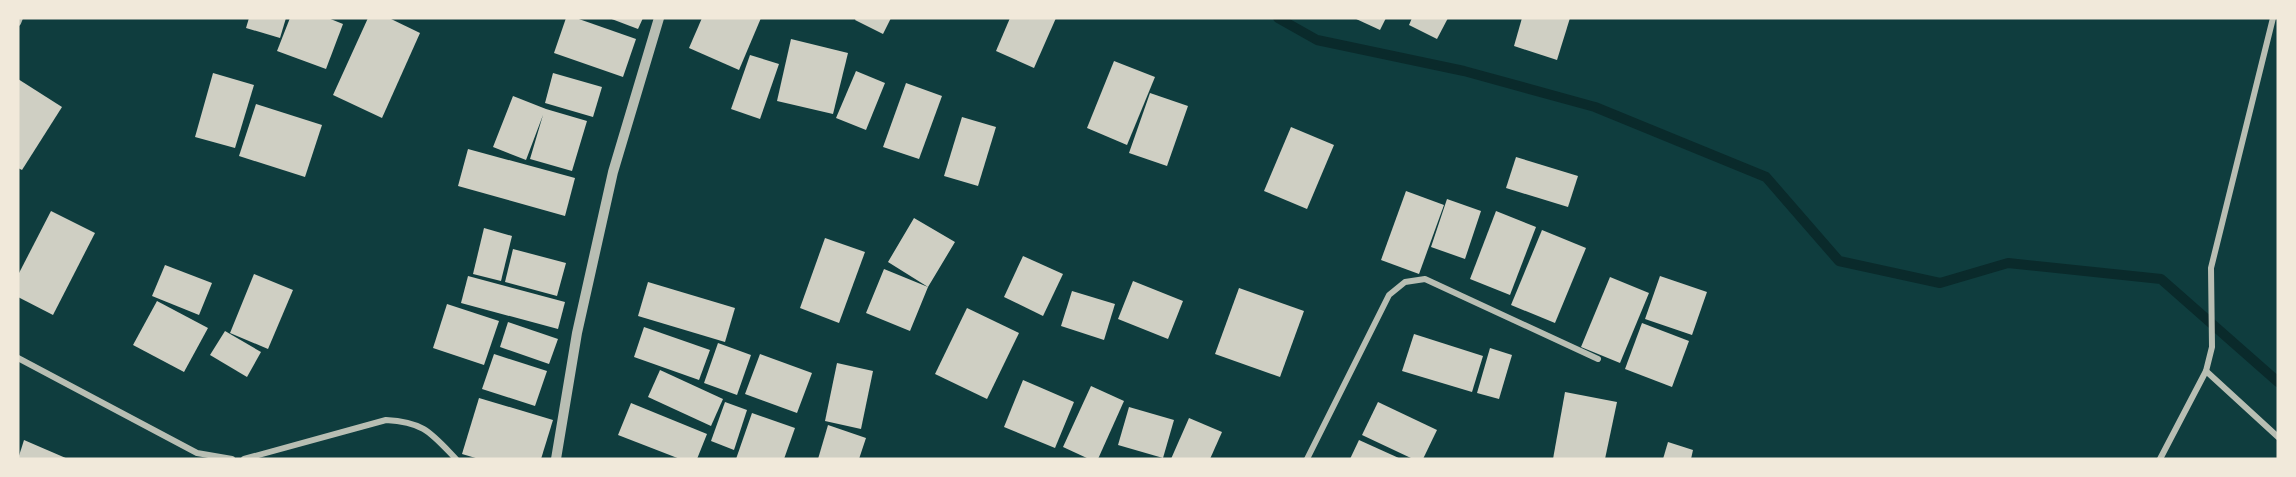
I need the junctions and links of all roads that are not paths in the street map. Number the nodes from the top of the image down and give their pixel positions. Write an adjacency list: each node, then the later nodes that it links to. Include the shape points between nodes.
1 (20, 18): 4 (street)
2 (659, 18): 13 (street, via 613,172 577,333)
3 (2273, 18): 7 (street, via 2211,268 2212,346)
4 (18, 23)
5 (18, 358): 9 (street, via 197,453)
6 (1598, 359): 14 (street, via 1425,279 1405,282 1389,295)
7 (2206, 371): 8 (street); 15 (street)
8 (2278, 437)
9 (220, 459): 10 (street)
10 (232, 459)
11 (244, 459): 12 (street, via 386,420 418,425)
12 (456, 459)
13 (556, 459)
14 (1307, 459)
15 (2160, 459)

